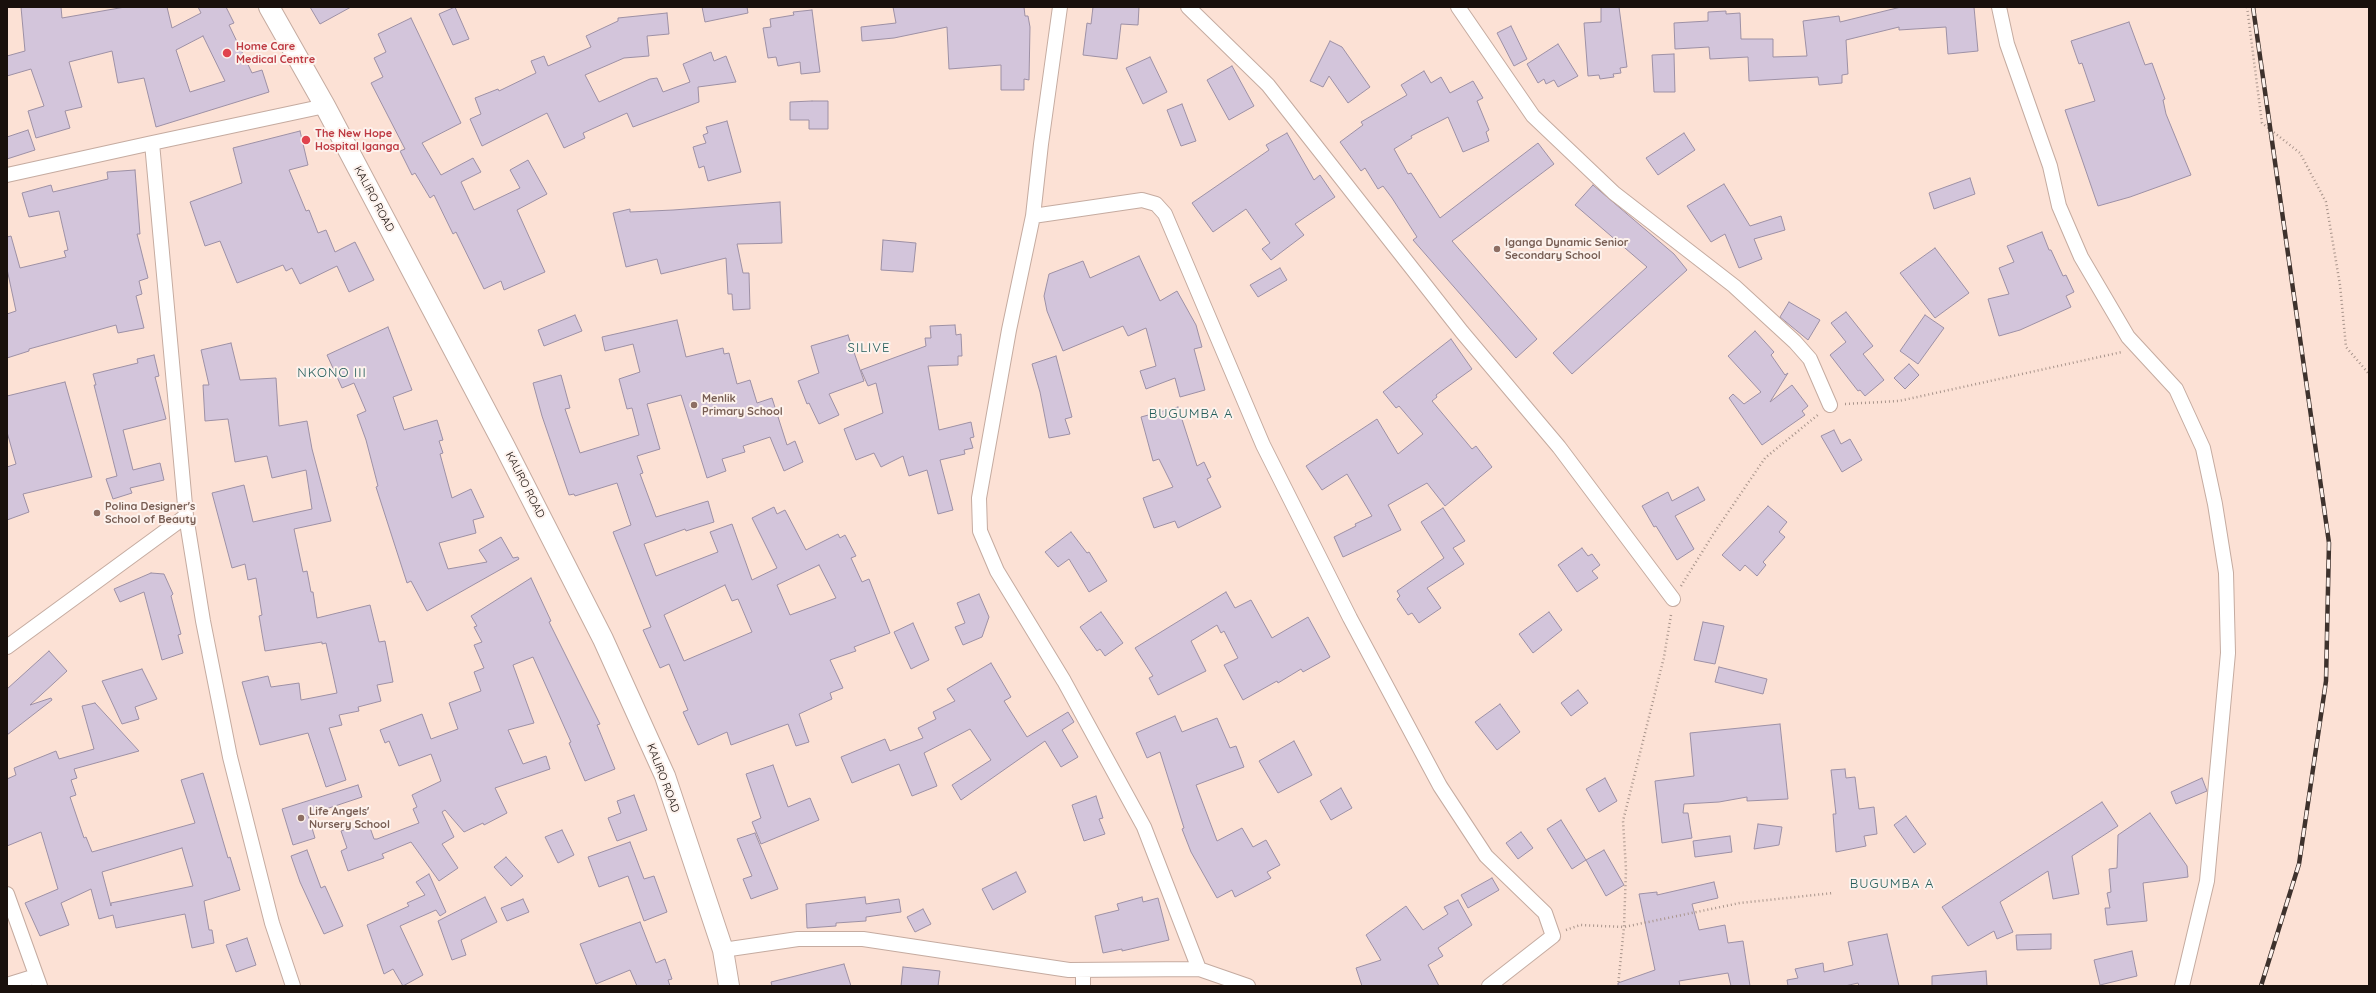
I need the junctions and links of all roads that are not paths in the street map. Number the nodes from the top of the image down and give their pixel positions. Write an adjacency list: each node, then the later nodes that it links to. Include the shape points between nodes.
1 (269, 7): 6 (main road, KALIRO ROAD)
2 (1060, 7): 9 (street)
3 (1188, 7): 12 (street, via 1268,85 1462,332 1559,447)
4 (1458, 7): 10 (street, via 1532,116 1614,193 1734,286 1795,342 1810,359)
5 (1999, 7): 25 (street, via 2007,44 2050,166 2059,206 2080,257 2128,337 2176,389 2203,448 2215,504 2226,573 2228,653 2208,881)
6 (325, 106): 7 (street); 15 (main road, KALIRO ROAD, via 603,639 665,776)
7 (152, 143): 8 (street); 11 (street)
8 (7, 175)
9 (1033, 216): 16 (street, via 979,498 980,532 997,571 1064,681 1144,827); 24 (street, via 1142,200 1156,204 1165,214 1263,445 1350,618 1440,786 1486,856 1545,913 1553,936)
10 (1830, 404)
11 (186, 516): 13 (street); 20 (street, via 203,621 230,757 272,923)
12 (1673, 599)
13 (7, 647)
14 (7, 894): 18 (street)
15 (723, 950): 17 (street, via 798,939 864,939); 21 (main road, KALIRO ROAD)
16 (1199, 969): 17 (street); 23 (street)
17 (1083, 970): 22 (street)
18 (38, 981): 19 (street)
19 (7, 985)
20 (293, 986)
21 (729, 986)
22 (1083, 986)
23 (1248, 986)
24 (1488, 986)
25 (2182, 986)

